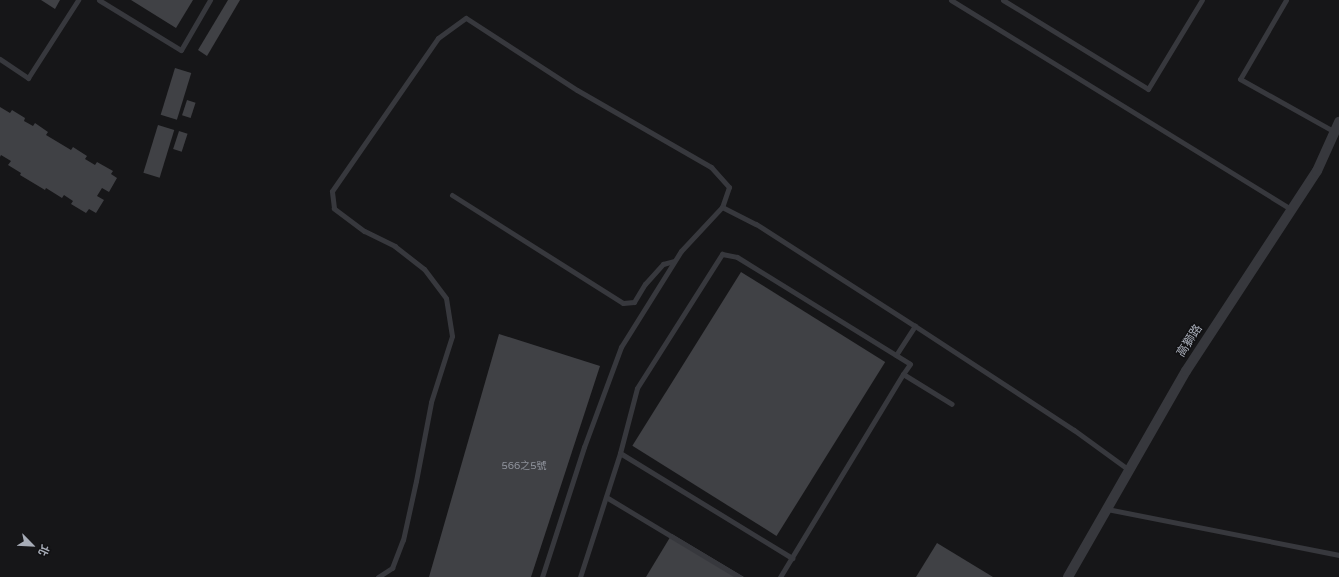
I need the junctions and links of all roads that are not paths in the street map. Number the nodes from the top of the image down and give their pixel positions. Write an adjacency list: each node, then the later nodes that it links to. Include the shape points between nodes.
1 (78, 0): 8 (lane, via 28,78)
2 (99, 0): 3 (lane, via 181,50)
3 (210, 0)
4 (951, 0): 12 (lane)
5 (1003, 0): 6 (lane, via 1148,89)
6 (1202, 0)
7 (1286, 0): 9 (lane, via 1240,80)
8 (0, 59)
9 (1337, 127): 12 (street, 高獅路, via 1317,171)
10 (452, 195): 13 (lane, via 624,303 634,302 645,284 663,264)
11 (722, 207): 13 (lane, via 680,251); 14 (lane, via 756,224); 24 (lane, via 729,187 711,168 577,90 466,18 438,38 332,191 334,208 364,231 395,246 424,269 446,298 452,336 430,402 403,540 392,568)
12 (1292, 210): 19 (street, 高獅路, via 1186,371)
13 (674, 261): 25 (lane, via 621,347 584,447)
14 (915, 326): 15 (lane); 19 (lane, via 1074,430)
15 (896, 355): 16 (lane, via 910,364); 18 (lane, via 737,257 722,254 637,388)
16 (903, 374): 17 (lane); 23 (lane)
17 (952, 404)
18 (620, 453): 20 (lane); 23 (lane)
19 (1129, 470): 21 (street, 高獅路)
20 (606, 497): 26 (lane); 27 (lane)
21 (1107, 509): 22 (lane); 29 (street, 高獅路)
22 (1339, 555)
23 (792, 558): 28 (lane)
24 (378, 577)
25 (542, 577)
26 (580, 577)
27 (739, 577)
28 (780, 577)
29 (1068, 577)

